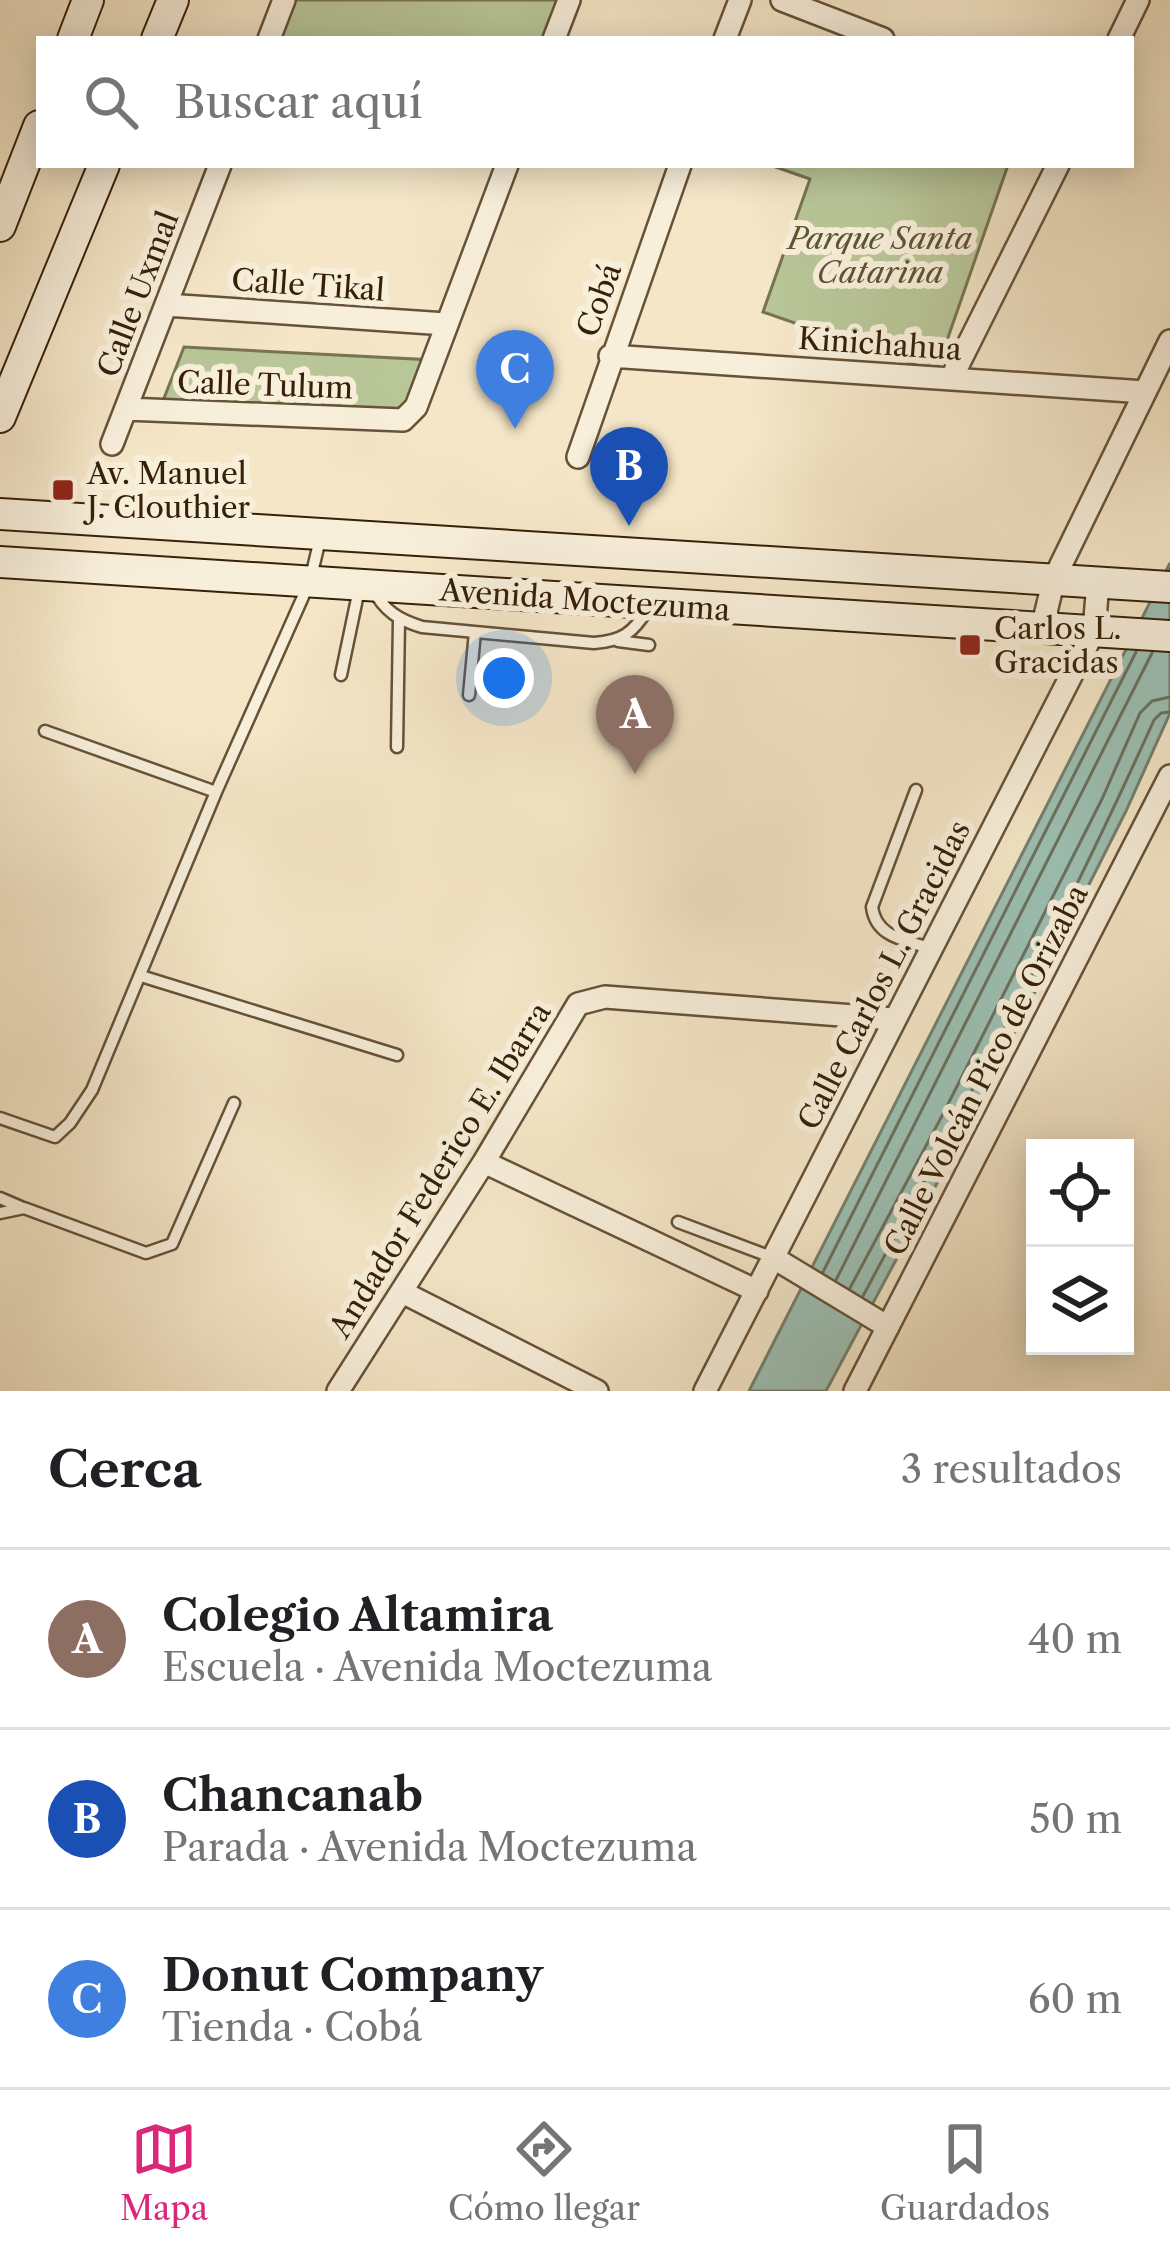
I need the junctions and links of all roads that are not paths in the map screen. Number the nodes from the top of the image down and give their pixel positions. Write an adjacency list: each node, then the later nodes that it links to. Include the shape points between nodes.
1 (88, 0): 8 (street)
2 (173, 0): 9 (street)
3 (284, 0): 10 (street)
4 (569, 0): 11 (street)
5 (740, 0): 12 (street)
6 (782, 0): 13 (street)
7 (1138, 0): 14 (street)
8 (74, 36)
9 (158, 36)
10 (270, 36)
11 (555, 36)
12 (726, 36)
13 (875, 36)
14 (1121, 36)
15 (36, 130): 16 (street)
16 (11, 164): 22 (street)
17 (103, 168): 30 (street)
18 (219, 168): 23 (street, Calle Uxmal)
19 (506, 168): 24 (street)
20 (679, 168): 26 (street, Cobá)
21 (1056, 168): 27 (street)
22 (1, 220)
23 (166, 305): 24 (street, Calle Tikal); 29 (street, Calle Uxmal)
24 (446, 324): 29 (street, Calle Tulum, via 416,407 403,420)
25 (1170, 340): 28 (street)
26 (610, 356): 27 (street, Kinichahua); 32 (street, Cobá)
27 (951, 379): 28 (street, Kinichahua)
28 (1145, 392): 36 (street)
29 (126, 409): 31 (street, Calle Uxmal)
30 (0, 417)
31 (112, 444)
32 (578, 457)
33 (0, 514): 34 (street, Avenida Moctezuma)
34 (322, 532): 36 (street, Avenida Moctezuma); 37 (lane)
35 (0, 562): 37 (street, Avenida Moctezuma)
36 (1054, 579): 38 (street, Avenida Moctezuma); 43 (street)
37 (310, 581): 39 (street, Avenida Moctezuma); 55 (lane)
38 (1098, 582): 40 (street, Avenida Moctezuma); 45 (street, Calle Carlos L. Gracidas)
39 (366, 586): 41 (street, Avenida Moctezuma); 42 (lane); 49 (lane)
40 (1155, 586)
41 (651, 604): 43 (street, Avenida Moctezuma); 47 (lane)
42 (400, 620): 44 (lane); 52 (lane)
43 (1042, 628): 45 (street, Avenida Moctezuma)
44 (475, 632): 47 (lane); 50 (lane)
45 (1110, 632): 46 (street, Avenida Moctezuma); 56 (street, Calle Carlos L. Gracidas)
46 (1170, 636)
47 (617, 641): 48 (lane)
48 (649, 645)
49 (341, 675)
50 (470, 695)
51 (45, 731): 55 (lane)
52 (397, 747)
53 (1170, 776): 70 (street, Calle Volcán Pico de Orizaba)
54 (916, 790): 56 (lane, via 872,907 884,932)
55 (216, 792): 57 (lane)
56 (932, 949): 58 (street, Calle Carlos L. Gracidas)
57 (141, 976): 59 (lane); 61 (lane, via 70,1124 55,1137)
58 (892, 1019): 62 (street, Andador Federico E. Ibarra, via 605,997 578,1004); 67 (street, Calle Carlos L. Gracidas)
59 (397, 1054)
60 (234, 1103): 64 (lane, via 172,1244 146,1252)
61 (0, 1118)
62 (484, 1162): 68 (street); 69 (street, Andador Federico E. Ibarra)
63 (0, 1198): 64 (lane)
64 (24, 1208): 65 (lane)
65 (0, 1214)
66 (678, 1222): 67 (lane)
67 (774, 1258): 68 (street, Calle Carlos L. Gracidas); 70 (street)
68 (757, 1291): 73 (street, Calle Carlos L. Gracidas)
69 (402, 1292): 71 (street, Andador Federico E. Ibarra); 72 (street)
70 (880, 1322): 74 (street, Calle Volcán Pico de Orizaba)
71 (338, 1391)
72 (597, 1391)
73 (705, 1391)
74 (855, 1391)

